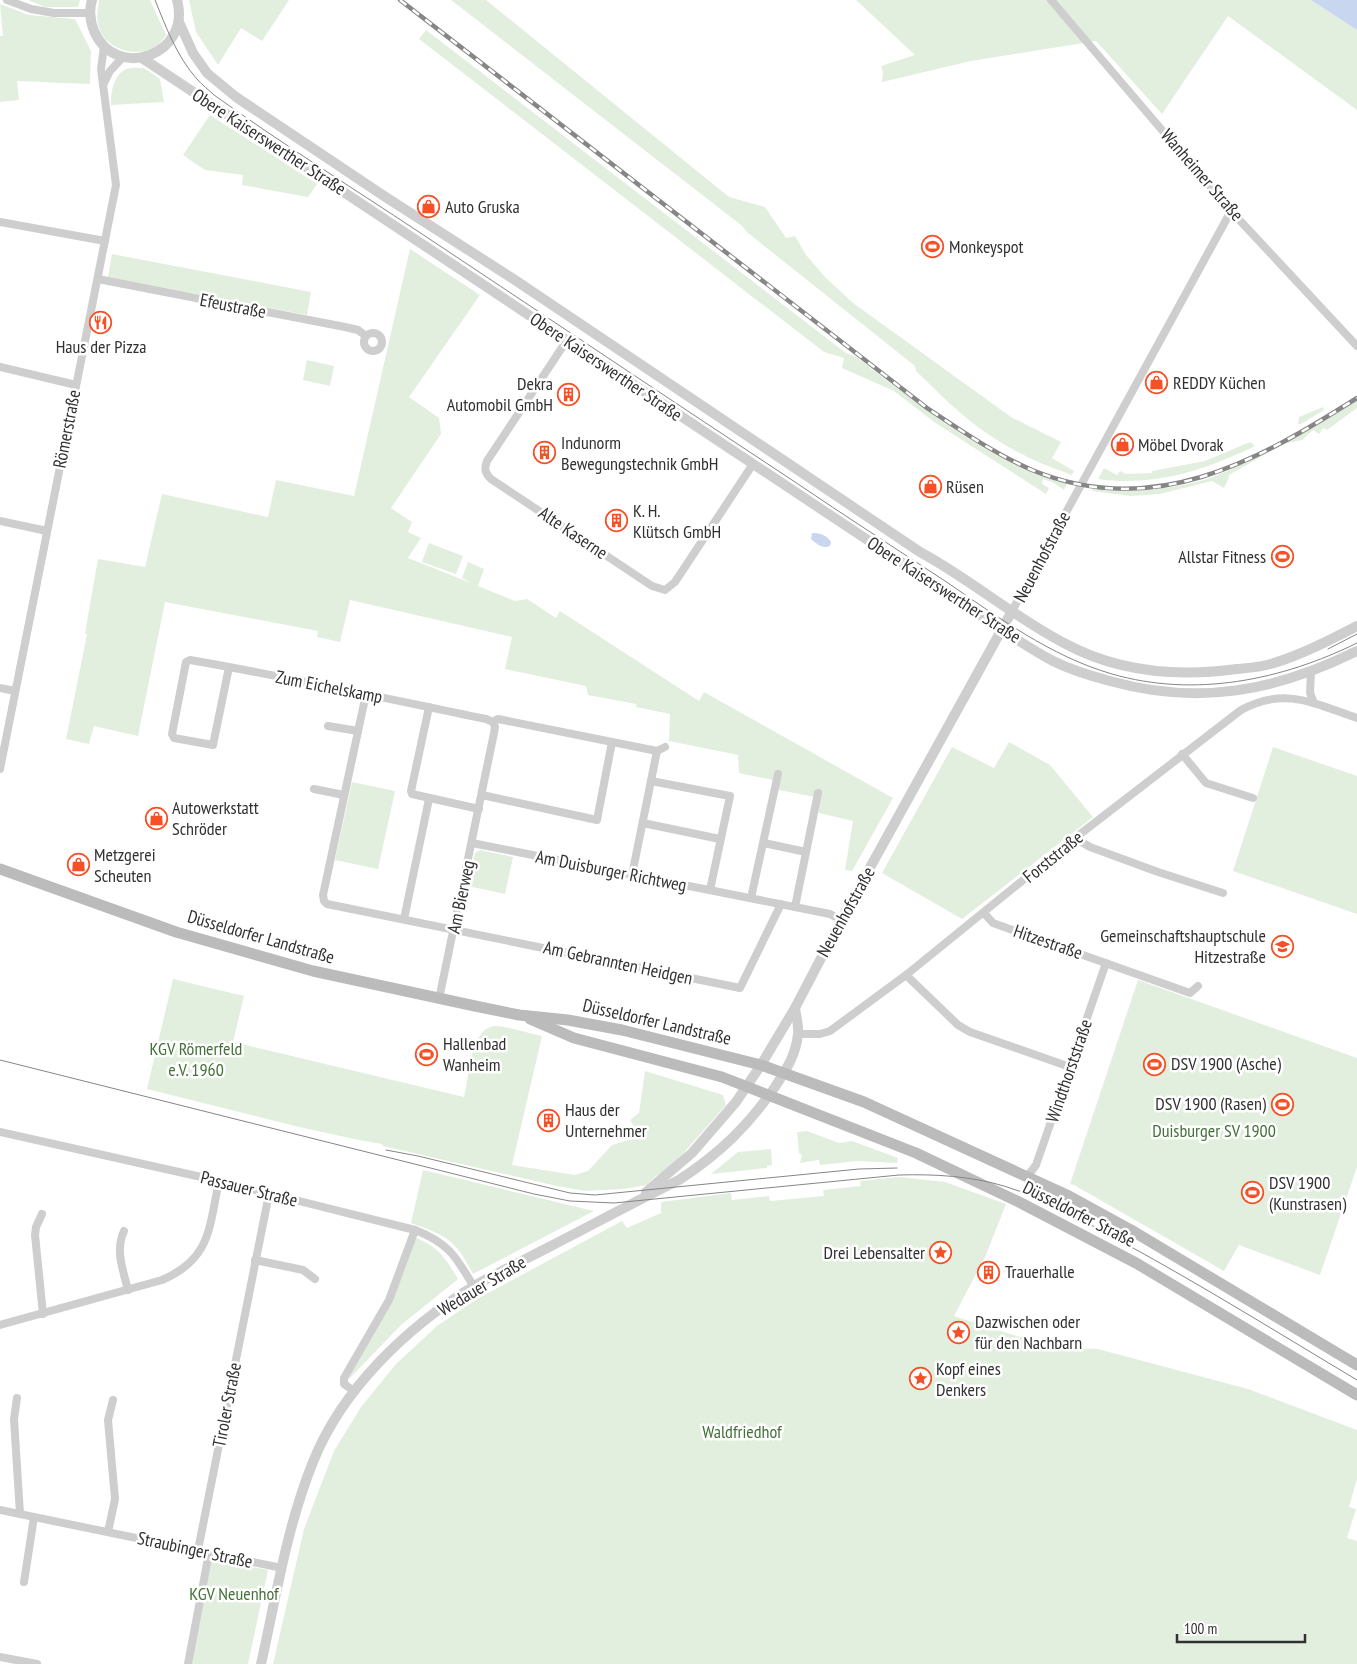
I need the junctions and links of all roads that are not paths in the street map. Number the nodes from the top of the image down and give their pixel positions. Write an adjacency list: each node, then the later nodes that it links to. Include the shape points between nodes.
1 (7, 0): 5 (street, via 54,13)
2 (92, 0): 5 (street)
3 (177, 0): 6 (street)
4 (1051, 0): 11 (street, Wanheimer Straße)
5 (90, 13): 7 (street, via 94,31)
6 (179, 22): 9 (street, via 174,36 164,48); 23 (street, Obere Kaiserswerther Straße, via 193,54 207,73 236,97)
7 (104, 46): 8 (street); 10 (street, Römerstraße)
8 (123, 57): 9 (street); 10 (street, via 110,71)
9 (142, 58): 16 (street, Obere Kaiserswerther Straße)
10 (103, 87): 13 (street, Römerstraße, via 116,185)
11 (1231, 211): 17 (street, Wanheimer Straße); 23 (street, Neuenhofstraße)
12 (0, 222): 13 (street)
13 (105, 241): 14 (street, Römerstraße)
14 (98, 278): 15 (street, Efeustraße, via 358,330); 19 (street, Römerstraße)
15 (366, 336)
16 (567, 340): 20 (street, Obere Kaiserswerther Straße); 20 (street, Alte Kaserne, via 487,460 486,474 491,479 652,586 665,590 675,582)
17 (1357, 346)
18 (0, 367): 19 (street)
19 (76, 384): 22 (street, Römerstraße)
20 (753, 464): 25 (street, Obere Kaiserswerther Straße)
21 (0, 521): 22 (street)
22 (47, 531): 30 (street, Römerstraße)
23 (1012, 611): 24 (street, Obere Kaiserswerther Straße, via 1065,644 1093,656 1131,668 1168,673 1201,673 1272,664 1302,654); 25 (street, Neuenhofstraße)
24 (1357, 626)
25 (1001, 629): 28 (street, Obere Kaiserswerther Straße, via 1054,661 1090,676 1161,693 1247,690); 65 (street, Neuenhofstraße)
26 (1357, 651): 28 (street)
27 (229, 667): 27 (street, Zum Eichelskamp, via 214,745 174,738 172,734 187,661); 31 (street, Zum Eichelskamp)
28 (1311, 672): 32 (street, via 1310,693)
29 (0, 688): 30 (street)
30 (15, 691): 40 (street, Römerstraße)
31 (366, 694): 33 (street, Zum Eichelskamp); 37 (street, Am Gebrannten Heidgen)
32 (1314, 703): 34 (street, Forststraße); 39 (street, Forststraße, via 1281,697 1251,704)
33 (429, 707): 35 (street, Zum Eichelskamp); 48 (street, via 411,791 416,796)
34 (1357, 718)
35 (493, 722): 38 (street, Zum Eichelskamp, via 498,720); 46 (street, Am Bierweg, via 495,728)
36 (328, 726): 37 (street)
37 (358, 731): 45 (street, Am Gebrannten Heidgen)
38 (612, 742): 42 (street, Zum Eichelskamp, via 661,749); 46 (street, via 597,820)
39 (1182, 754): 47 (street, via 1206,783); 51 (street, Forststraße)
40 (0, 769)
41 (778, 774): 54 (street)
42 (651, 781): 50 (street, Zum Eichelskamp); 52 (street, via 730,796)
43 (314, 789): 45 (street)
44 (818, 793): 55 (street)
45 (344, 795): 64 (street, Am Gebrannten Heidgen, via 324,901 329,905)
46 (482, 795): 49 (street, Am Bierweg)
47 (1253, 798)
48 (429, 799): 49 (street); 64 (street)
49 (479, 809): 53 (street, Am Bierweg)
50 (643, 823): 52 (street); 57 (street, Zum Eichelskamp)
51 (1075, 838): 59 (street, via 1098,850); 63 (street, Forststraße)
52 (720, 839): 58 (street)
53 (472, 843): 57 (street, Am Duisburger Richtweg); 66 (street, Am Bierweg)
54 (764, 843): 55 (street); 60 (street)
55 (806, 852): 62 (street)
56 (0, 869): 70 (main road, Düsseldorfer Landstraße, via 223,946 313,971)
57 (632, 875): 58 (street, Am Duisburger Richtweg)
58 (710, 890): 60 (street, Am Duisburger Richtweg)
59 (1223, 893)
60 (751, 898): 61 (street, Am Duisburger Richtweg)
61 (781, 904): 62 (street, Am Duisburger Richtweg); 66 (street, Am Gebrannten Heidgen, via 740,988)
62 (795, 907): 65 (street, Am Duisburger Richtweg, via 830,914)
63 (984, 912): 67 (street, Hitzestraße, via 993,923); 68 (street, Forststraße)
64 (404, 920): 66 (street, Am Gebrannten Heidgen)
65 (841, 920): 71 (street, Neuenhofstraße)
66 (454, 929): 70 (street, Am Bierweg)
67 (1106, 963): 69 (street, Hitzestraße, via 1190,993); 76 (street, Windthorststraße)
68 (906, 975): 74 (street, Forststraße, via 830,1031); 76 (street, via 958,1025 970,1032)
69 (1198, 986)
70 (439, 999): 72 (main road, Düsseldorfer Landstraße)
71 (795, 1008): 73 (street, Neuenhofstraße); 74 (street)
72 (520, 1015): 75 (main road, Düsseldorfer Landstraße, via 622,1030); 78 (main road, Düsseldorfer Landstraße, via 574,1038)
73 (782, 1030): 74 (street); 75 (street, Neuenhofstraße)
74 (798, 1034): 77 (street, via 793,1058)
75 (761, 1065): 77 (main road, Düsseldorfer Landstraße); 78 (street, Neuenhofstraße)
76 (1070, 1067): 81 (street, Windthorststraße, via 1036,1165)
77 (784, 1073): 79 (street, Wedauer Straße); 81 (main road, Düsseldorfer Straße, via 864,1102)
78 (747, 1086): 79 (main road, Düsseldorfer Landstraße); 84 (street, Wedauer Straße, via 692,1153)
79 (769, 1095): 84 (street, Wedauer Straße, via 743,1128 715,1155 679,1180); 96 (main road, Düsseldorfer Straße, via 916,1153 1026,1206 1136,1263)
80 (0, 1132): 82 (street, Passauer Straße)
81 (1027, 1177): 94 (main road, Düsseldorfer Straße, via 1131,1230)
82 (219, 1181): 83 (street, Passauer Straße); 91 (street, via 208,1233 190,1264 162,1280)
83 (269, 1194): 87 (street, Passauer Straße); 88 (street, Tiroler Straße)
84 (627, 1206): 90 (street, Wedauer Straße)
85 (42, 1214): 92 (street, via 35,1235)
86 (124, 1230): 91 (street, via 119,1248)
87 (415, 1230): 90 (street, Passauer Straße, via 446,1246); 95 (street, via 389,1300 344,1378 344,1384)
88 (256, 1260): 89 (street, via 303,1270); 103 (street, Tiroler Straße)
89 (315, 1279)
90 (474, 1287): 95 (street, Wedauer Straße, via 422,1323 392,1349)
91 (128, 1290): 92 (street)
92 (43, 1314): 93 (street)
93 (0, 1326)
94 (1357, 1365)
95 (354, 1391): 105 (street, Wedauer Straße, via 313,1461 298,1503)
96 (1357, 1395)
97 (17, 1398): 100 (street, via 14,1419)
98 (113, 1400): 102 (street, via 108,1420 115,1499)
99 (0, 1510): 100 (street, Straubinger Straße)
100 (20, 1514): 101 (street, Straubinger Straße)
101 (34, 1517): 102 (street, Straubinger Straße); 106 (street)
102 (108, 1532): 103 (street, Straubinger Straße)
103 (198, 1550): 104 (street, Straubinger Straße)
104 (209, 1553): 105 (street, Straubinger Straße); 109 (street)
105 (282, 1568): 110 (street, Wedauer Straße)
106 (24, 1582)
107 (0, 1657): 108 (street)
108 (37, 1664)
109 (188, 1664)
110 (261, 1664)

